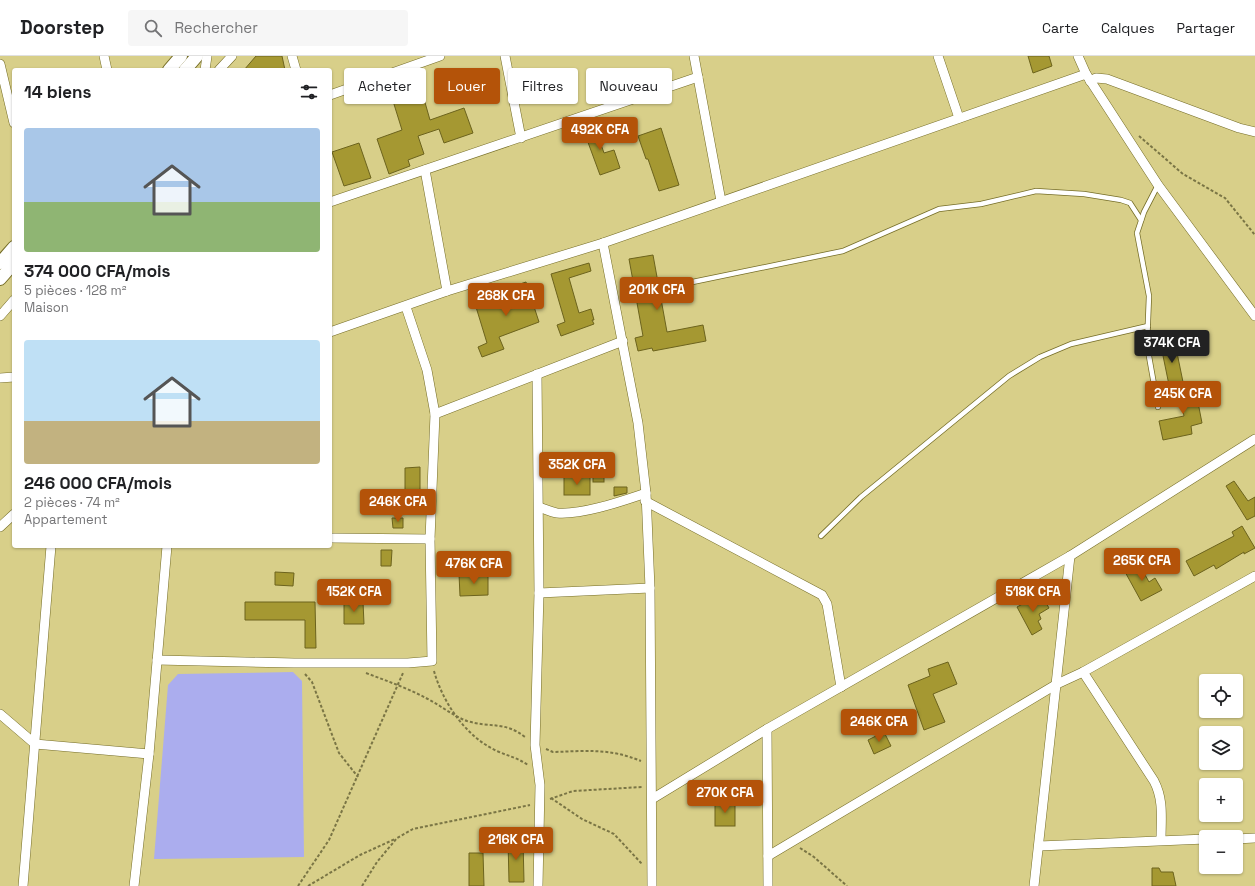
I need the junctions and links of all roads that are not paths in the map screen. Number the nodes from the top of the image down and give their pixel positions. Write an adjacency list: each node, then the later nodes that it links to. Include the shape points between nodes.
1 (104, 56): 13 (street)
2 (181, 56): 14 (street)
3 (197, 56): 15 (street)
4 (208, 56): 16 (street)
5 (232, 56): 17 (street)
6 (292, 56): 18 (street)
7 (440, 56): 21 (street)
8 (505, 56): 25 (street)
9 (694, 56): 19 (street)
10 (938, 56): 23 (street)
11 (1078, 56): 20 (street)
12 (0, 64): 22 (street)
13 (107, 68)
14 (171, 68)
15 (187, 68)
16 (205, 68)
17 (221, 68)
18 (295, 68)
19 (698, 77): 25 (street); 28 (street)
20 (1088, 77): 23 (street); 24 (street, via 1107,79); 27 (street)
21 (332, 94)
22 (12, 115)
23 (959, 118): 28 (street)
24 (1255, 132)
25 (522, 138): 26 (street)
26 (425, 170): 29 (street); 37 (street)
27 (1158, 185): 30 (lane); 41 (street)
28 (721, 200): 31 (street)
29 (332, 201)
30 (1141, 220): 36 (lane, via 1130,203 1121,200 1084,194 1036,191 981,204 939,209 844,251); 42 (lane, via 1137,233 1149,296)
31 (604, 243): 37 (street); 44 (street)
32 (12, 249): 33 (street)
33 (0, 263)
34 (12, 265): 35 (street)
35 (0, 279)
36 (678, 285)
37 (447, 291): 39 (street)
38 (12, 302): 40 (street)
39 (406, 306): 43 (street); 49 (street, via 427,370)
40 (0, 316)
41 (1255, 316)
42 (1148, 326): 48 (lane, via 1147,345); 55 (lane, via 1071,344 1040,357 1009,376 861,497)
43 (332, 331)
44 (623, 341): 45 (street); 51 (street, via 638,424)
45 (537, 374): 49 (street); 52 (street)
46 (12, 377): 47 (street)
47 (0, 378)
48 (1158, 407)
49 (435, 414): 57 (street)
50 (1255, 439): 60 (street)
51 (646, 497): 52 (street, via 571,512 557,513); 62 (street); 67 (street, via 822,595 826,604)
52 (539, 507): 63 (street)
53 (12, 516): 54 (street)
54 (0, 527)
55 (821, 536)
56 (332, 538): 57 (street)
57 (430, 539): 64 (street, via 432,661 294,663)
58 (51, 548): 70 (street)
59 (166, 548): 64 (street)
60 (1070, 556): 66 (street); 67 (street)
61 (1255, 576): 65 (street)
62 (650, 588): 63 (street); 72 (street)
63 (540, 593): 81 (street, via 535,745 540,785)
64 (157, 660): 71 (street)
65 (1083, 672): 66 (street); 76 (street, via 1159,791 1162,802)
66 (1057, 684): 77 (street); 78 (street)
67 (841, 687): 69 (street)
68 (0, 714): 70 (street)
69 (768, 729): 72 (street); 78 (street)
70 (35, 744): 71 (street); 79 (street)
71 (149, 754): 80 (street)
72 (652, 800): 82 (street)
73 (1255, 838): 75 (street)
74 (1199, 839): 76 (street)
75 (1243, 839)
76 (1161, 840): 77 (street)
77 (1038, 846): 84 (street)
78 (768, 856): 83 (street)
79 (22, 886)
80 (134, 886)
81 (538, 886)
82 (652, 886)
83 (768, 886)
84 (1034, 886)

